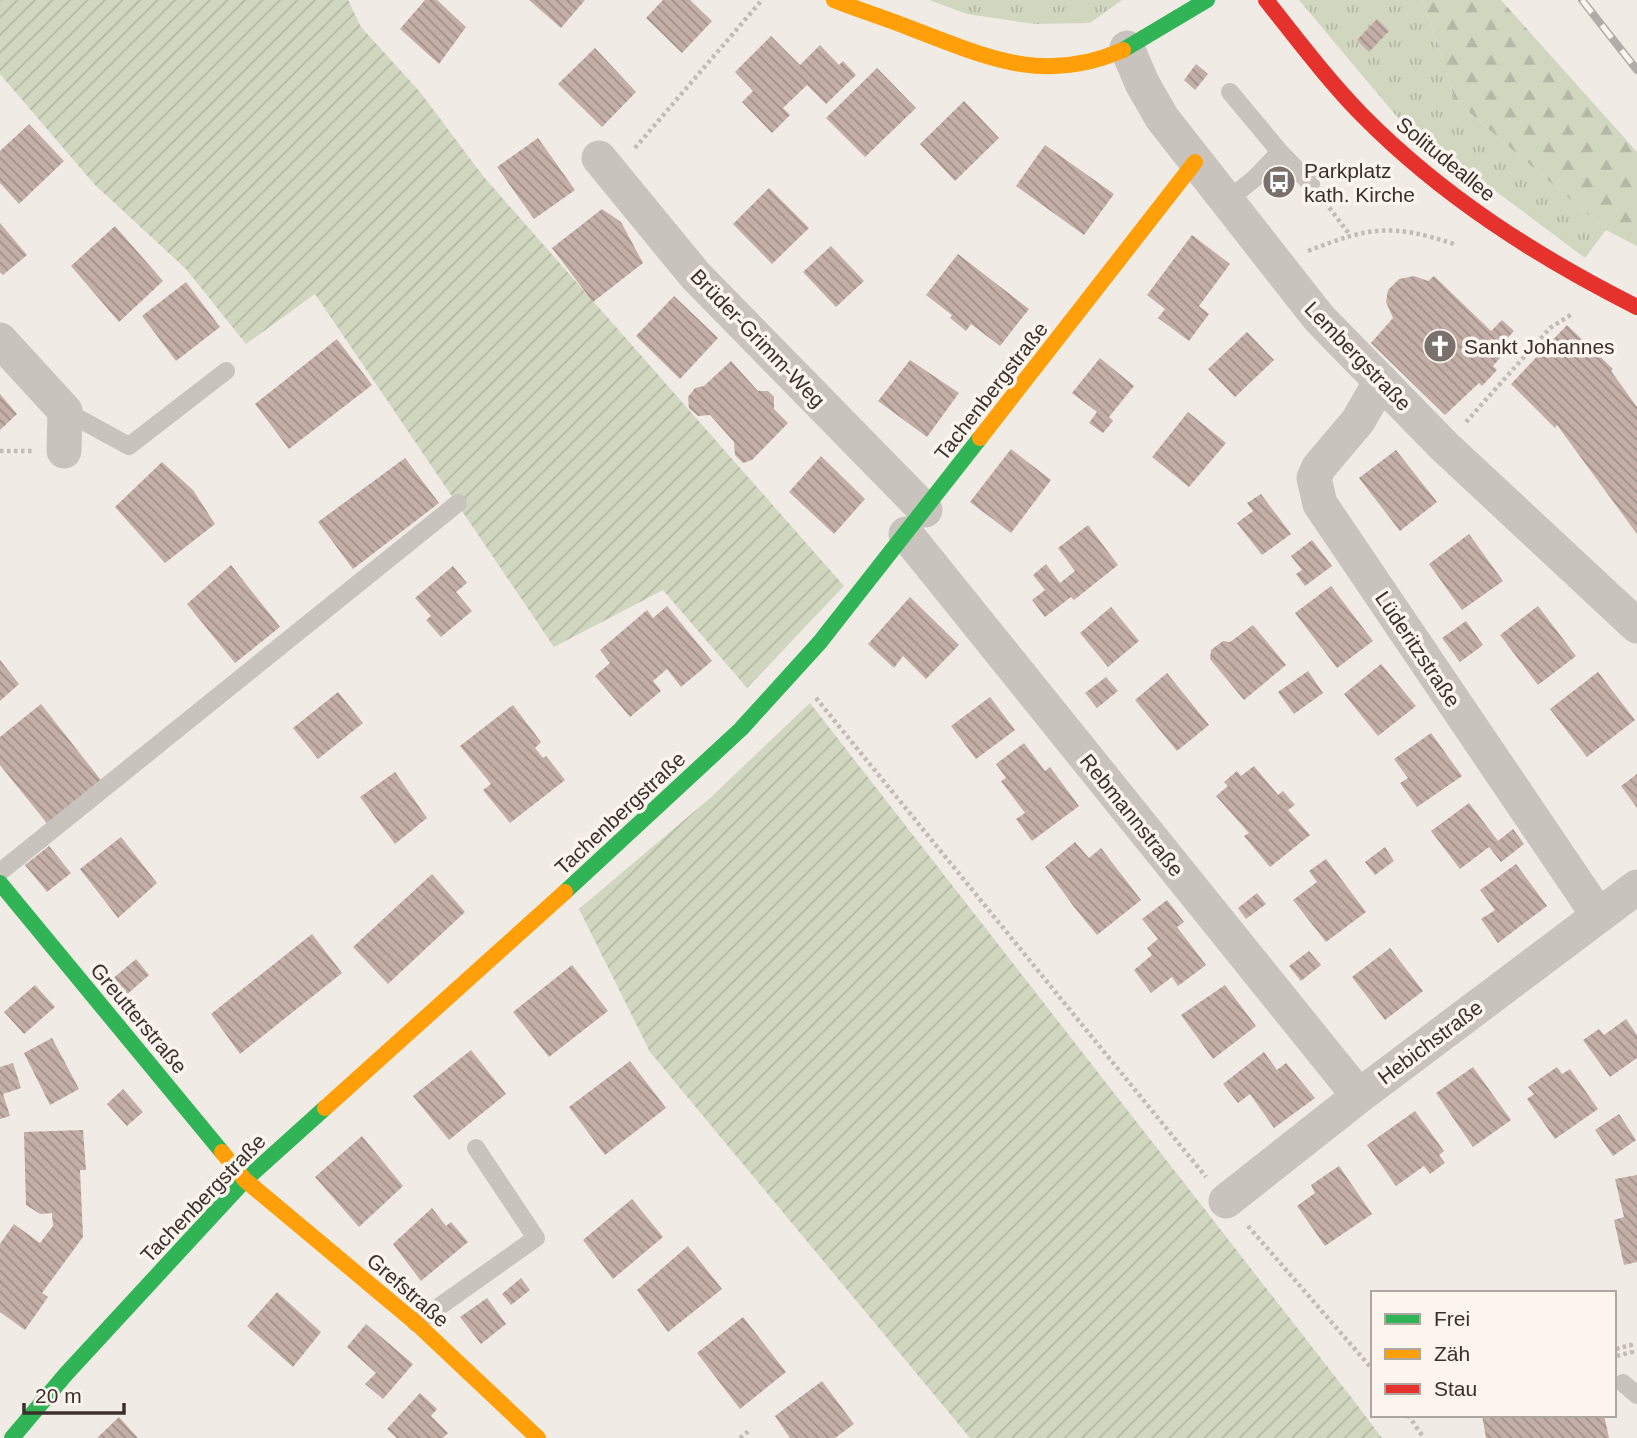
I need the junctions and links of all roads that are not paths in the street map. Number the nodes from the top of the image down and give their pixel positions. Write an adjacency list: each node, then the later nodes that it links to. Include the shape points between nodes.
1 (834, 0): 4 (street, via 983,56 1026,66 1073,67)
2 (1207, 0): 4 (street)
3 (1266, 0): 11 (street, Solitudeallee, via 1362,115 1449,193 1558,264)
4 (1127, 48): 7 (street, Lembergstraße, via 1162,118)
5 (1230, 92): 6 (lane)
6 (1280, 152): 9 (lane); 10 (lane)
7 (1195, 162): 10 (street, Lembergstraße); 18 (street, Tachenbergstraße)
8 (605, 167): 18 (street, Brüder-Grimm-Weg)
9 (1311, 184)
10 (1228, 200): 14 (street, Lembergstraße, via 1319,318)
11 (1637, 307)
12 (0, 340): 15 (street)
13 (226, 371): 15 (lane, via 129,446)
14 (1381, 381): 19 (street, Lembergstraße); 23 (street, Lüderitzstraße, via 1358,421 1319,467 1314,478 1320,504)
15 (65, 411): 16 (street)
16 (64, 451)
17 (458, 503): 20 (lane)
18 (915, 522): 24 (street, Rebmannstraße); 26 (street, Tachenbergstraße, via 820,642 731,738)
19 (1637, 626)
20 (0, 872)
21 (0, 883): 26 (street, Greutterstraße)
22 (1637, 887): 23 (street, Hebichstraße)
23 (1598, 915): 24 (street, Hebichstraße)
24 (1359, 1096): 27 (street, Hebichstraße)
25 (476, 1148): 28 (lane, via 536,1238)
26 (245, 1180): 28 (street, Grefstraße); 31 (street, Tachenbergstraße)
27 (1226, 1201)
28 (416, 1323): 32 (street, Grefstraße)
29 (1623, 1383): 30 (lane)
30 (1637, 1395)
31 (12, 1438)
32 (538, 1438)

